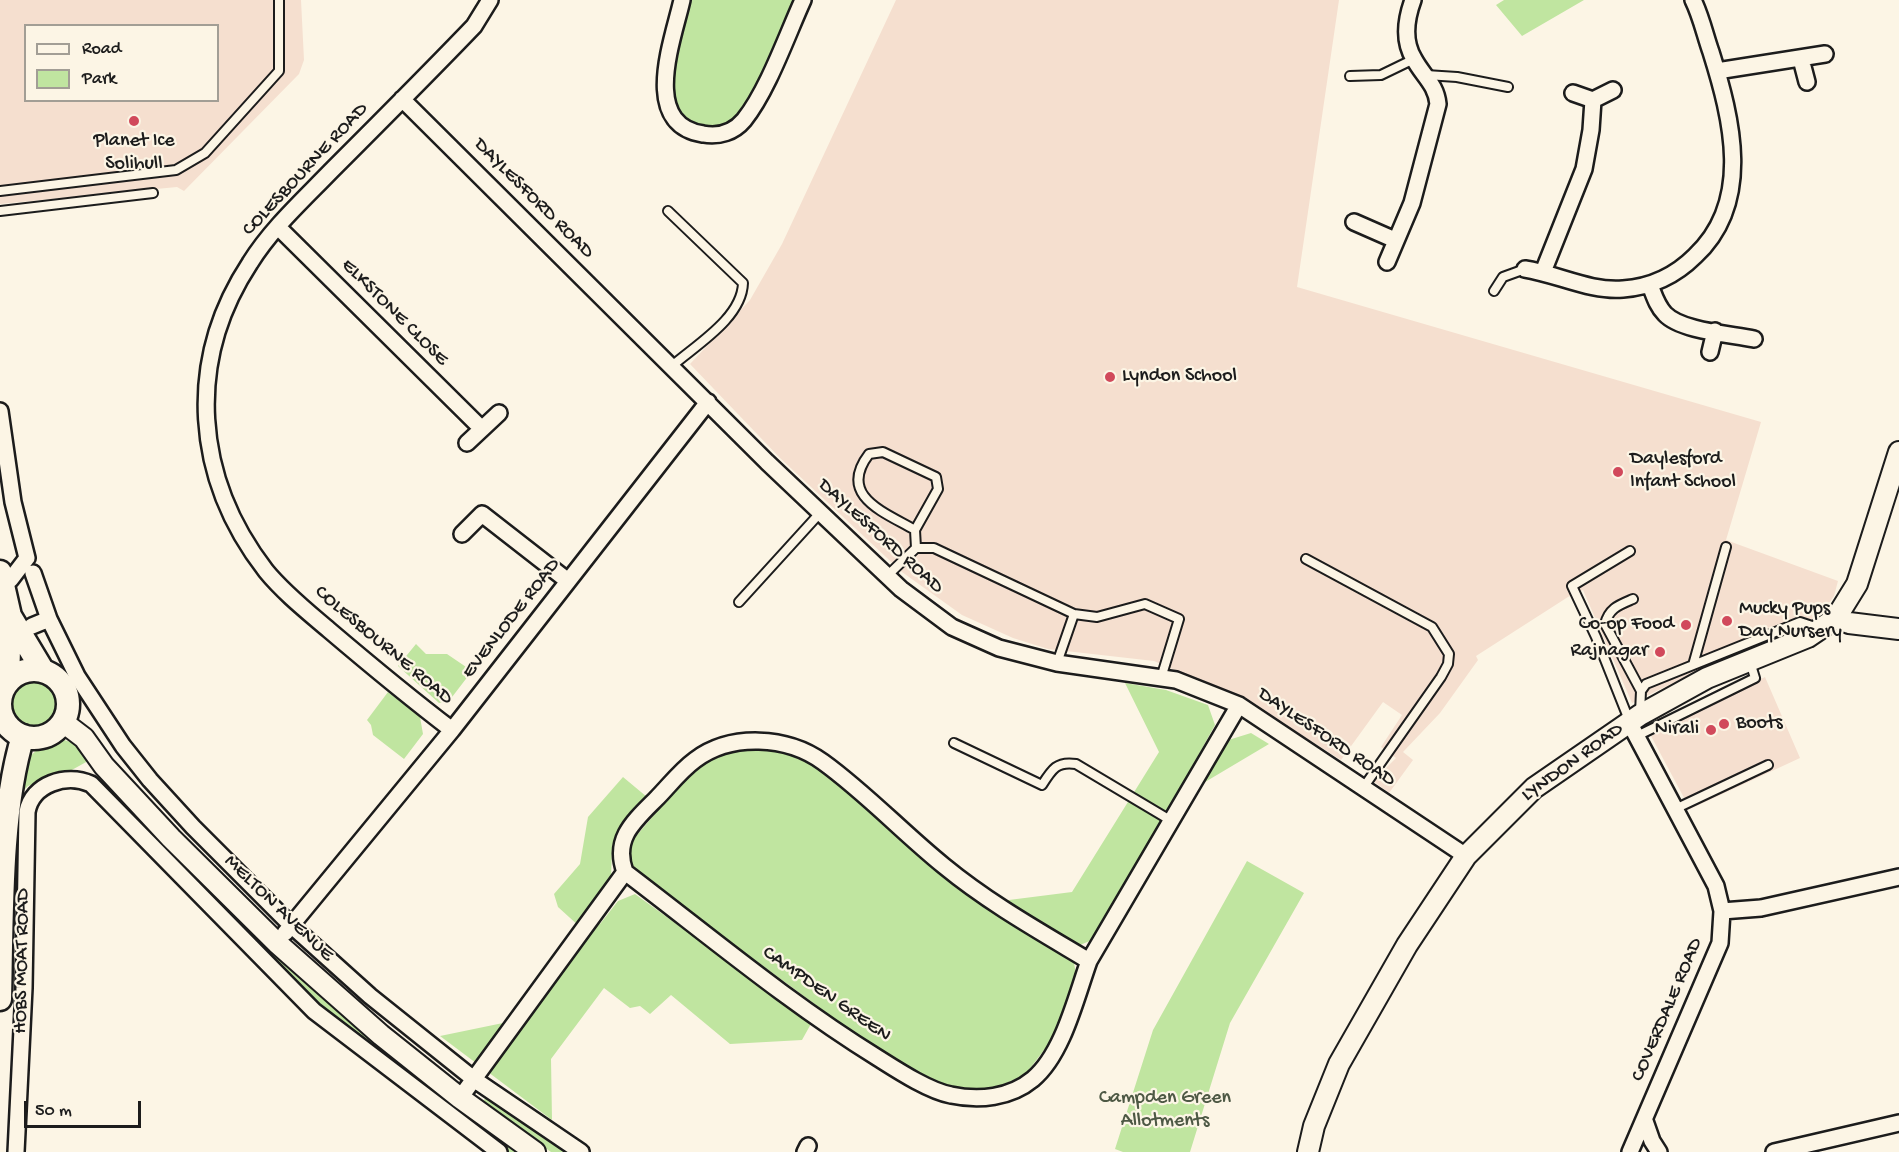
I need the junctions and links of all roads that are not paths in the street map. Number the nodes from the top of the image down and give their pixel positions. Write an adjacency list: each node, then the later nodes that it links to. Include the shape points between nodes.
1 (279, 0): 19 (lane, via 279,71 206,153 176,170)
2 (490, 0): 17 (street, COLESBOURNE ROAD, via 474,26)
3 (682, 0): 4 (street, via 664,80 664,100 677,121 694,133 714,136 731,131 744,120)
4 (803, 0)
5 (1413, 0): 8 (street, via 1407,45)
6 (1693, 0): 10 (street)
7 (1825, 54): 9 (street)
8 (1414, 59): 11 (street); 12 (lane, via 1381,75)
9 (1801, 59): 10 (street); 13 (street)
10 (1717, 71): 29 (street, via 1731,129 1734,175 1723,221 1687,264)
11 (1426, 75): 14 (lane); 25 (street, via 1437,90 1438,104 1412,203)
12 (1350, 76)
13 (1807, 82)
14 (1508, 87)
15 (1613, 90): 18 (street)
16 (1574, 93): 18 (street)
17 (402, 99): 24 (street, COLESBOURNE ROAD); 34 (street, DAYLESFORD ROAD)
18 (1593, 100): 28 (street, via 1584,169)
19 (0, 191)
20 (153, 193): 21 (lane)
21 (0, 211)
22 (668, 211): 34 (lane, via 743,283 742,296 723,322)
23 (1354, 222): 25 (street)
24 (278, 227): 38 (street, ELKSTONE CLOSE); 69 (street, COLESBOURNE ROAD, via 250,262 210,351 206,420 226,504 267,572 386,679)
25 (1395, 240): 26 (street)
26 (1387, 262)
27 (1525, 269): 28 (street); 30 (lane, via 1503,277)
28 (1543, 272): 29 (street, via 1607,290)
29 (1650, 285): 31 (street, via 1665,315 1690,327)
30 (1494, 291)
31 (1715, 331): 32 (street); 33 (street)
32 (1754, 339)
33 (1710, 352)
34 (672, 366): 35 (street, DAYLESFORD ROAD)
35 (708, 402): 41 (street, DAYLESFORD ROAD); 51 (street, EVENLODE ROAD)
36 (0, 411): 50 (street, via 13,502 27,558 11,579)
37 (499, 413): 38 (street)
38 (481, 428): 39 (street)
39 (466, 443)
40 (1899, 452): 57 (street, via 1857,584)
41 (820, 513): 49 (street, DAYLESFORD ROAD); 53 (lane)
42 (915, 530): 42 (lane, via 938,489 936,477 883,452 869,454 860,466 857,487 867,502); 45 (lane)
43 (462, 534): 51 (street, via 482,514)
44 (1726, 547): 61 (lane)
45 (916, 548): 49 (lane); 54 (lane, via 934,548)
46 (1630, 551): 68 (lane, via 1572,586)
47 (1306, 560): 75 (lane, via 1432,627 1449,654 1449,664 1441,677)
48 (33, 573): 56 (street, MELTON AVENUE)
49 (887, 576): 60 (street, DAYLESFORD ROAD, via 952,627 999,648)
50 (1, 579): 55 (main road)
51 (568, 581): 69 (street, EVENLODE ROAD)
52 (1633, 599): 65 (lane, via 1613,608 1605,624)
53 (739, 603)
54 (1074, 614): 60 (lane); 63 (lane, via 1097,617 1144,604 1179,619)
55 (10, 616): 62 (main road); 64 (main road)
56 (49, 620): 58 (street); 82 (street, MELTON AVENUE, via 77,676 123,746 193,827)
57 (1829, 624): 59 (street); 61 (lane, via 1800,622); 68 (street, LYNDON ROAD, via 1707,678)
58 (32, 626)
59 (1899, 629)
60 (1057, 663): 63 (street, DAYLESFORD ROAD)
61 (1693, 665): 65 (lane, via 1646,684)
62 (43, 671): 64 (main road, via 22,672); 67 (main road, via 57,679 66,692 68,707)
63 (1161, 678): 66 (street, DAYLESFORD ROAD)
64 (8, 682): 70 (main road, via 0,699 2,716)
65 (1641, 691): 68 (lane)
66 (1239, 705): 75 (street, DAYLESFORD ROAD); 77 (street, CAMPDEN GREEN)
67 (63, 722): 70 (main road, via 44,736); 73 (street, MELTON AVENUE, via 84,738)
68 (1635, 724): 76 (street, COVERDALE ROAD); 78 (street, LYNDON ROAD, via 1534,788)
69 (452, 730): 82 (street, EVENLODE ROAD)
70 (23, 736): 85 (main road, HOBS MOAT ROAD, via 12,760 2,839)
71 (954, 743): 77 (lane, via 1042,785 1053,767 1064,762 1076,764)
72 (1768, 765): 76 (lane)
73 (104, 766): 74 (street); 83 (street, MELTON AVENUE)
74 (81, 780): 91 (street, HOBS MOAT ROAD, via 53,784 35,792 27,812); 92 (street, via 91,784 314,1011)
75 (1363, 788): 78 (street, DAYLESFORD ROAD)
76 (1675, 809): 81 (street, COVERDALE ROAD, via 1716,886)
77 (1170, 820): 84 (street, CAMPDEN GREEN)
78 (1466, 856): 95 (street, LYNDON ROAD, via 1407,945 1340,1064 1314,1126)
79 (625, 872): 84 (street, via 620,857 623,838 694,760 741,742 768,742 807,752 823,761 977,892); 84 (street, CAMPDEN GREEN, via 835,1032 948,1095 977,1099 998,1096 1033,1079 1064,1030); 87 (street)
80 (1899, 877): 81 (street, via 1761,908)
81 (1722, 911): 89 (street, COVERDALE ROAD, via 1720,943)
82 (291, 925): 83 (street, EVENLODE ROAD); 87 (street, MELTON AVENUE, via 370,996)
83 (277, 943): 88 (street, MELTON AVENUE)
84 (1089, 961)
85 (0, 973): 86 (main road, HOBS MOAT ROAD)
86 (0, 999)
87 (475, 1080): 88 (street); 94 (street, MELTON AVENUE)
88 (460, 1098): 93 (street, MELTON AVENUE)
89 (1645, 1121): 96 (street, COVERDALE ROAD); 97 (street)
90 (1899, 1123): 98 (street)
91 (16, 1152)
92 (499, 1152)
93 (535, 1152)
94 (581, 1152)
95 (1308, 1152)
96 (1630, 1152)
97 (1659, 1152)
98 (1774, 1152)

